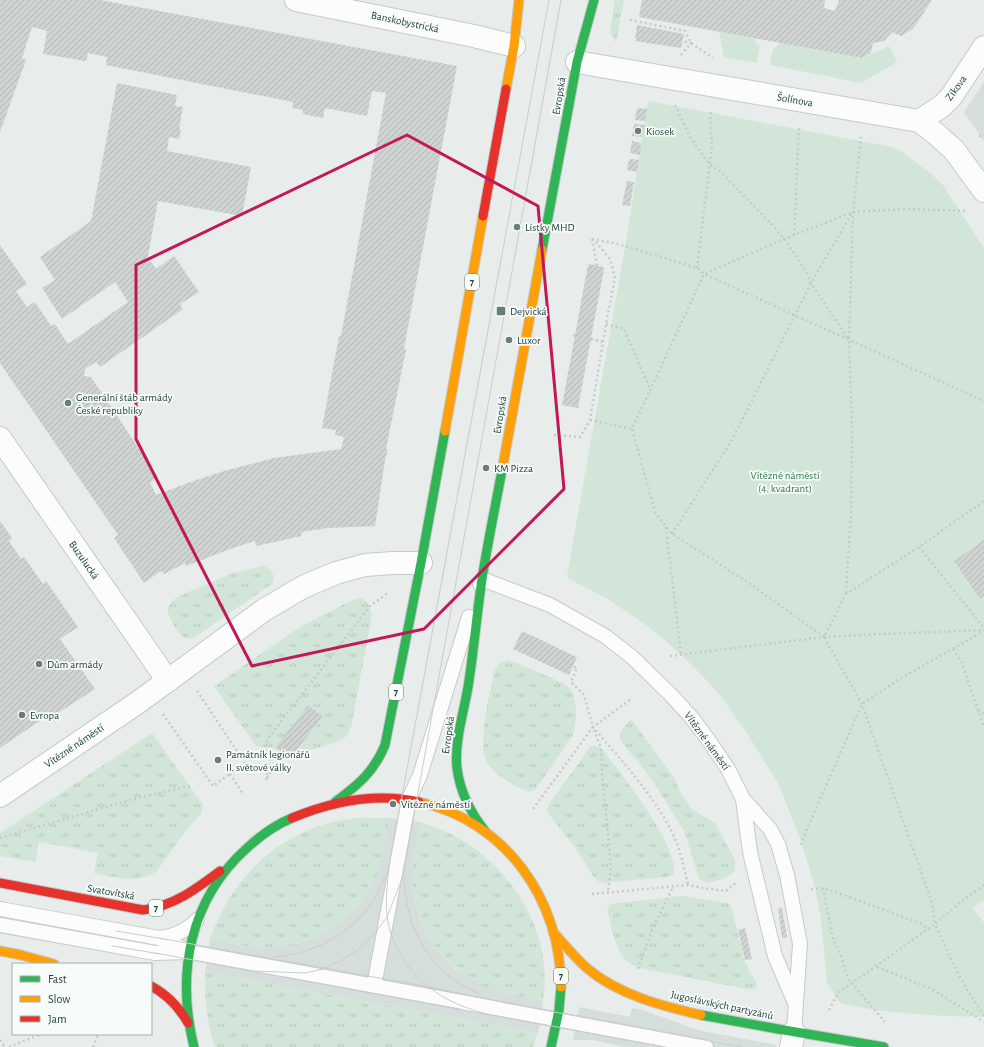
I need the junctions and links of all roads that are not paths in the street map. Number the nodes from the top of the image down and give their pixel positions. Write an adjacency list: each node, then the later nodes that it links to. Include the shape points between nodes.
1 (519, 0): 4 (main road, 7)
2 (594, 0): 6 (main road, Evropská / 7)
3 (309, 1): 4 (street, Banskobystrická)
4 (514, 46): 10 (main road, 7)
5 (984, 46): 7 (street, Zikova, via 951,97)
6 (577, 62): 7 (street, Šolínova); 11 (main road, Evropská / 7)
7 (919, 121): 8 (street, Šolínova, via 954,150)
8 (984, 191)
9 (0, 438): 12 (street, Buzulucká)
10 (421, 564): 12 (street, Vítězné náměstí, via 365,565 336,573 303,587 264,610); 16 (main road, 7, via 384,749 367,776)
11 (482, 578): 14 (lane, via 420,775); 15 (lane, Vítězné náměstí, via 550,605 605,636 632,657 692,718 728,769); 17 (main road, Evropská / 7, via 457,761 460,784 466,801)
12 (168, 681): 13 (street, Vítězné náměstí)
13 (0, 796)
14 (409, 799): 16 (main road, via 368,797); 17 (main road, via 453,812); 28 (lane)
15 (743, 799): 30 (lane, Vítězné náměstí, via 750,852 775,956); 30 (lane, Vítězné náměstí, via 770,829 778,844 787,875 800,944)
16 (335, 802): 18 (main road, 7, via 288,818 266,831)
17 (485, 831): 23 (main road, 7, via 506,850 528,876 545,906)
18 (230, 865): 19 (main road, Svatovítská / 7, via 177,900 151,909); 21 (main road, via 214,886)
19 (0, 883)
20 (0, 909): 24 (lane)
21 (198, 919): 24 (lane, via 180,934); 26 (main road)
22 (0, 925): 26 (lane, via 155,953)
23 (554, 932): 31 (main road, 7, via 560,962); 33 (main road, Jugoslávských partyzánů, via 579,962 600,978 626,992 685,1012)
24 (159, 938): 26 (lane)
25 (0, 951): 27 (main road)
26 (189, 952): 28 (lane); 32 (main road, via 186,977)
27 (50, 963)
28 (374, 986): 31 (lane)
29 (152, 987): 32 (main road, via 175,1003)
30 (796, 1005): 33 (lane, Vítězné náměstí)
31 (558, 1020): 35 (main road, 7); 36 (lane)
32 (188, 1024): 34 (main road)
33 (792, 1040): 37 (main road, Jugoslávských partyzánů)
34 (194, 1047)
35 (551, 1047)
36 (706, 1047)
37 (884, 1047)

